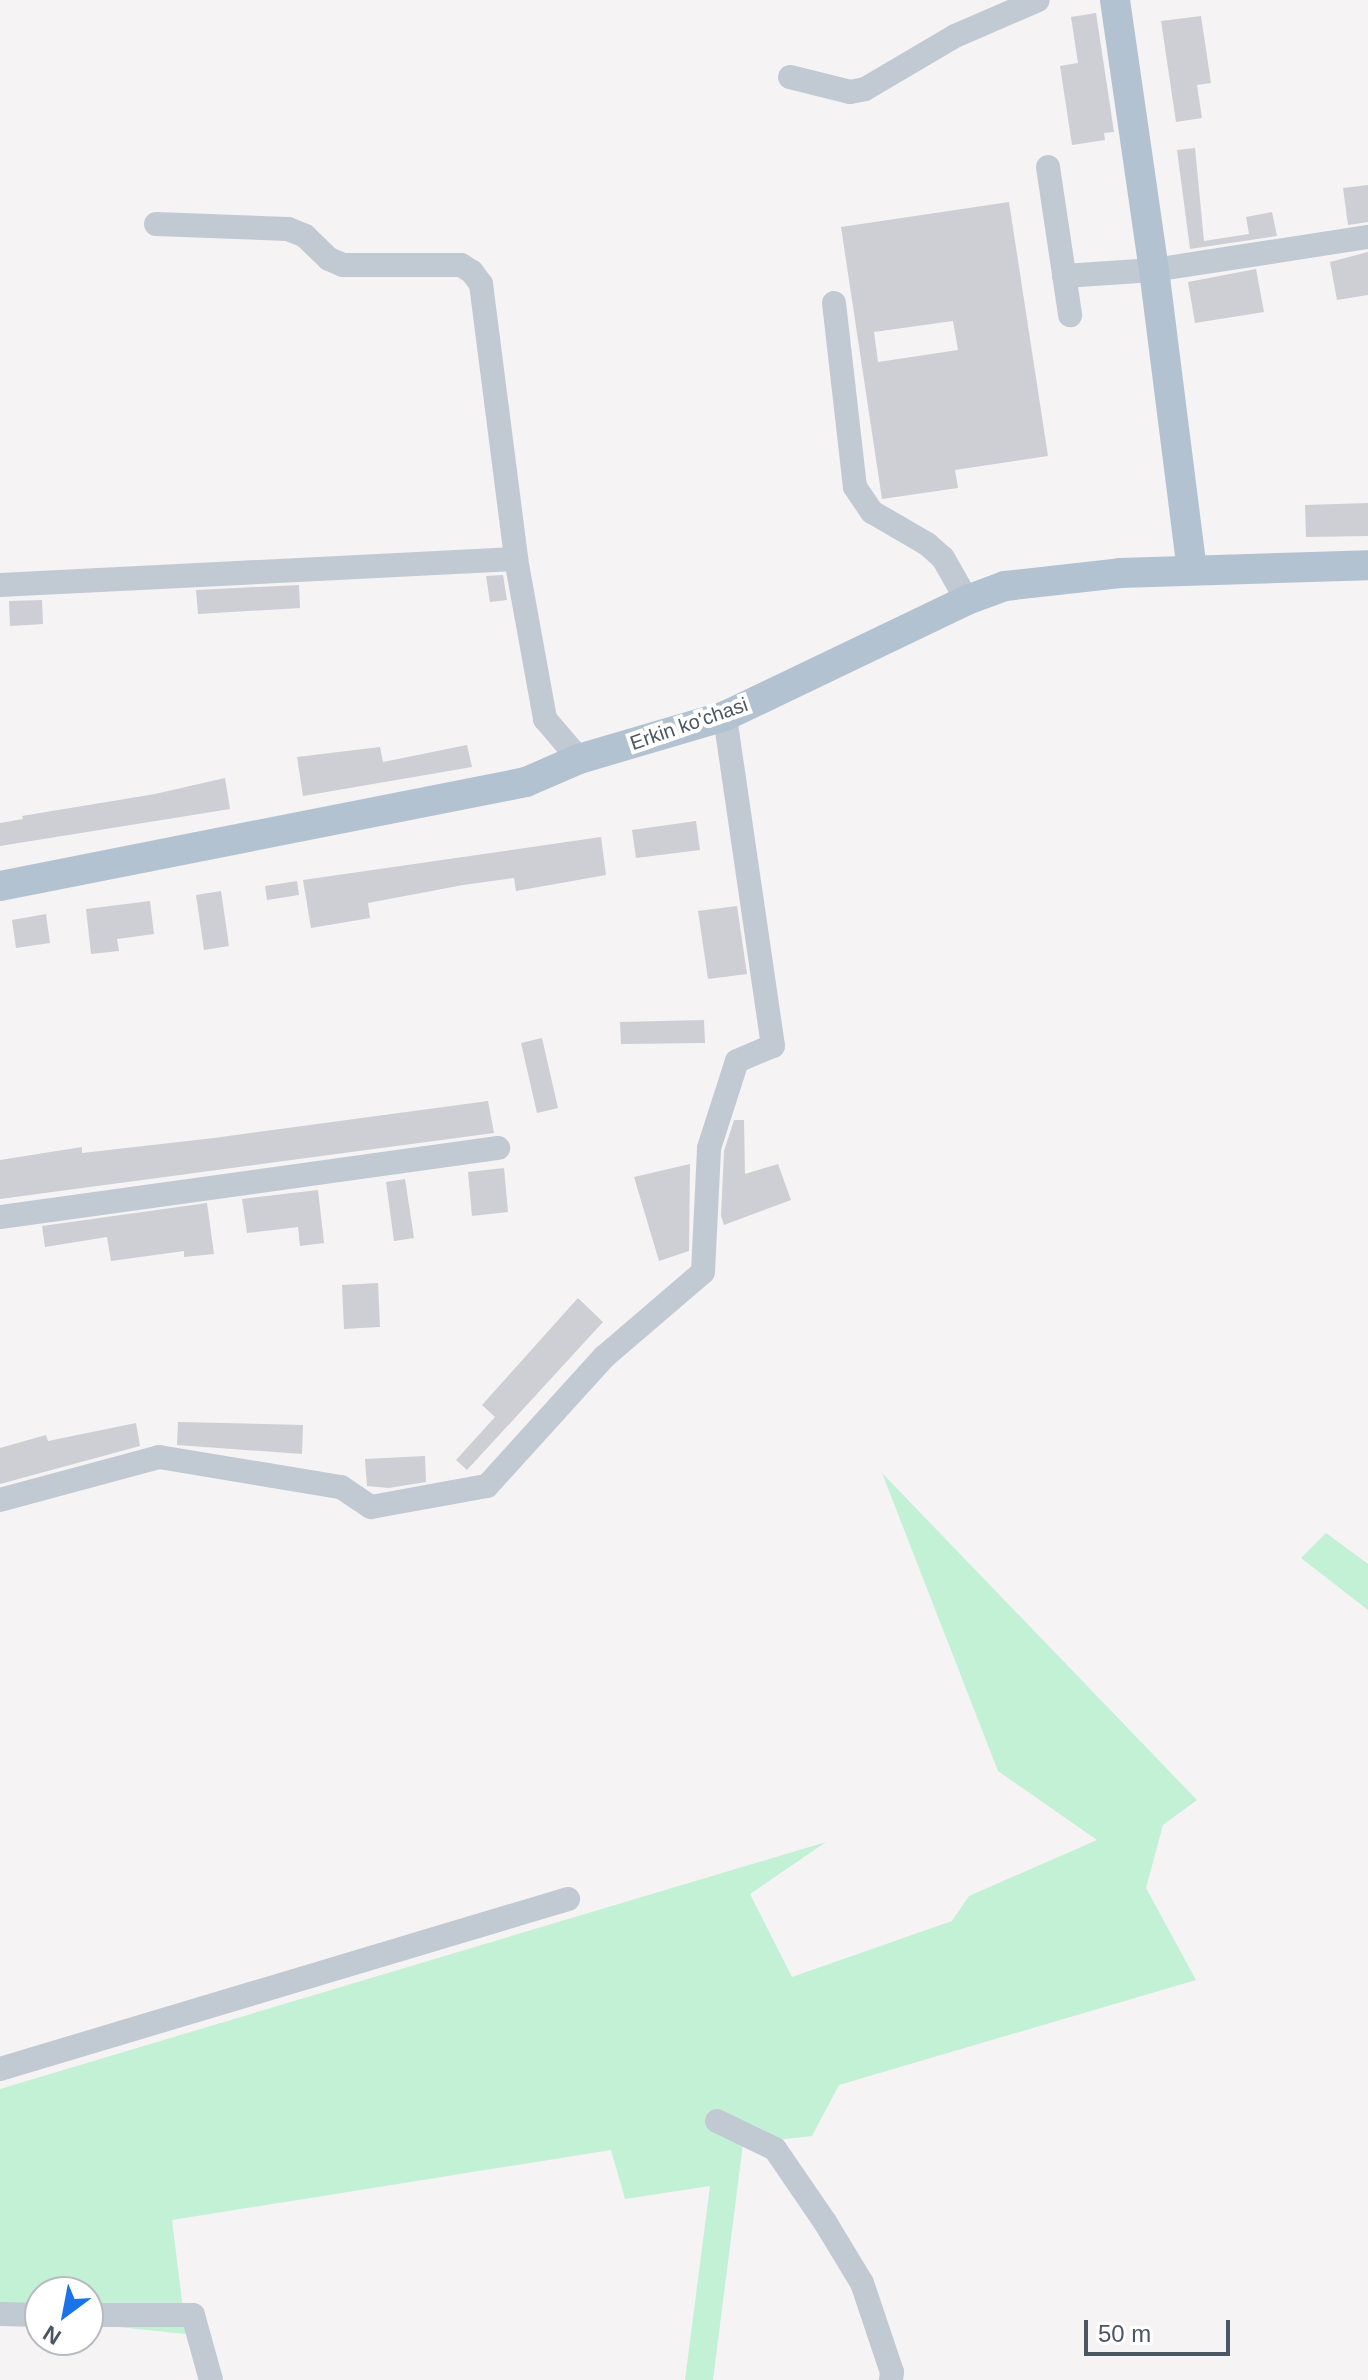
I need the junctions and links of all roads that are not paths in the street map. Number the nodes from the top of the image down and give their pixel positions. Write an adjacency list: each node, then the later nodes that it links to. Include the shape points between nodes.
1 (1038, 0): 3 (street, via 955,36 865,89 850,92)
2 (1115, 0): 7 (main road)
3 (790, 77)
4 (1048, 167): 8 (street)
5 (156, 224): 11 (street, via 288,229 343,265 461,265 472,272 481,284)
6 (1368, 237): 7 (street)
7 (1154, 270): 8 (street); 13 (main road)
8 (1064, 276): 10 (street)
9 (834, 303): 15 (street, via 855,487 872,512 943,558)
10 (1070, 315)
11 (516, 559): 14 (street); 17 (street, via 545,719)
12 (1368, 565): 13 (main road, Erkin ko'chasi)
13 (1192, 569): 15 (main road, Erkin ko'chasi, via 1044,579)
14 (0, 585)
15 (967, 600): 16 (main road, Erkin ko'chasi)
16 (725, 716): 17 (main road, Erkin ko'chasi); 21 (street, via 773,1046 737,1061 709,1148 703,1272 604,1357 487,1486 371,1507 341,1487 159,1457)
17 (579, 759): 18 (main road, Erkin ko'chasi, via 526,782)
18 (0, 886)
19 (498, 1148): 20 (street)
20 (0, 1217)
21 (0, 1500)
22 (568, 1899): 23 (street)
23 (0, 2069)
24 (717, 2121): 29 (street, via 775,2149 825,2222 862,2283)
25 (0, 2314): 26 (street)
26 (24, 2315)
27 (104, 2315): 28 (street, via 193,2315)
28 (211, 2380)
29 (891, 2380)

